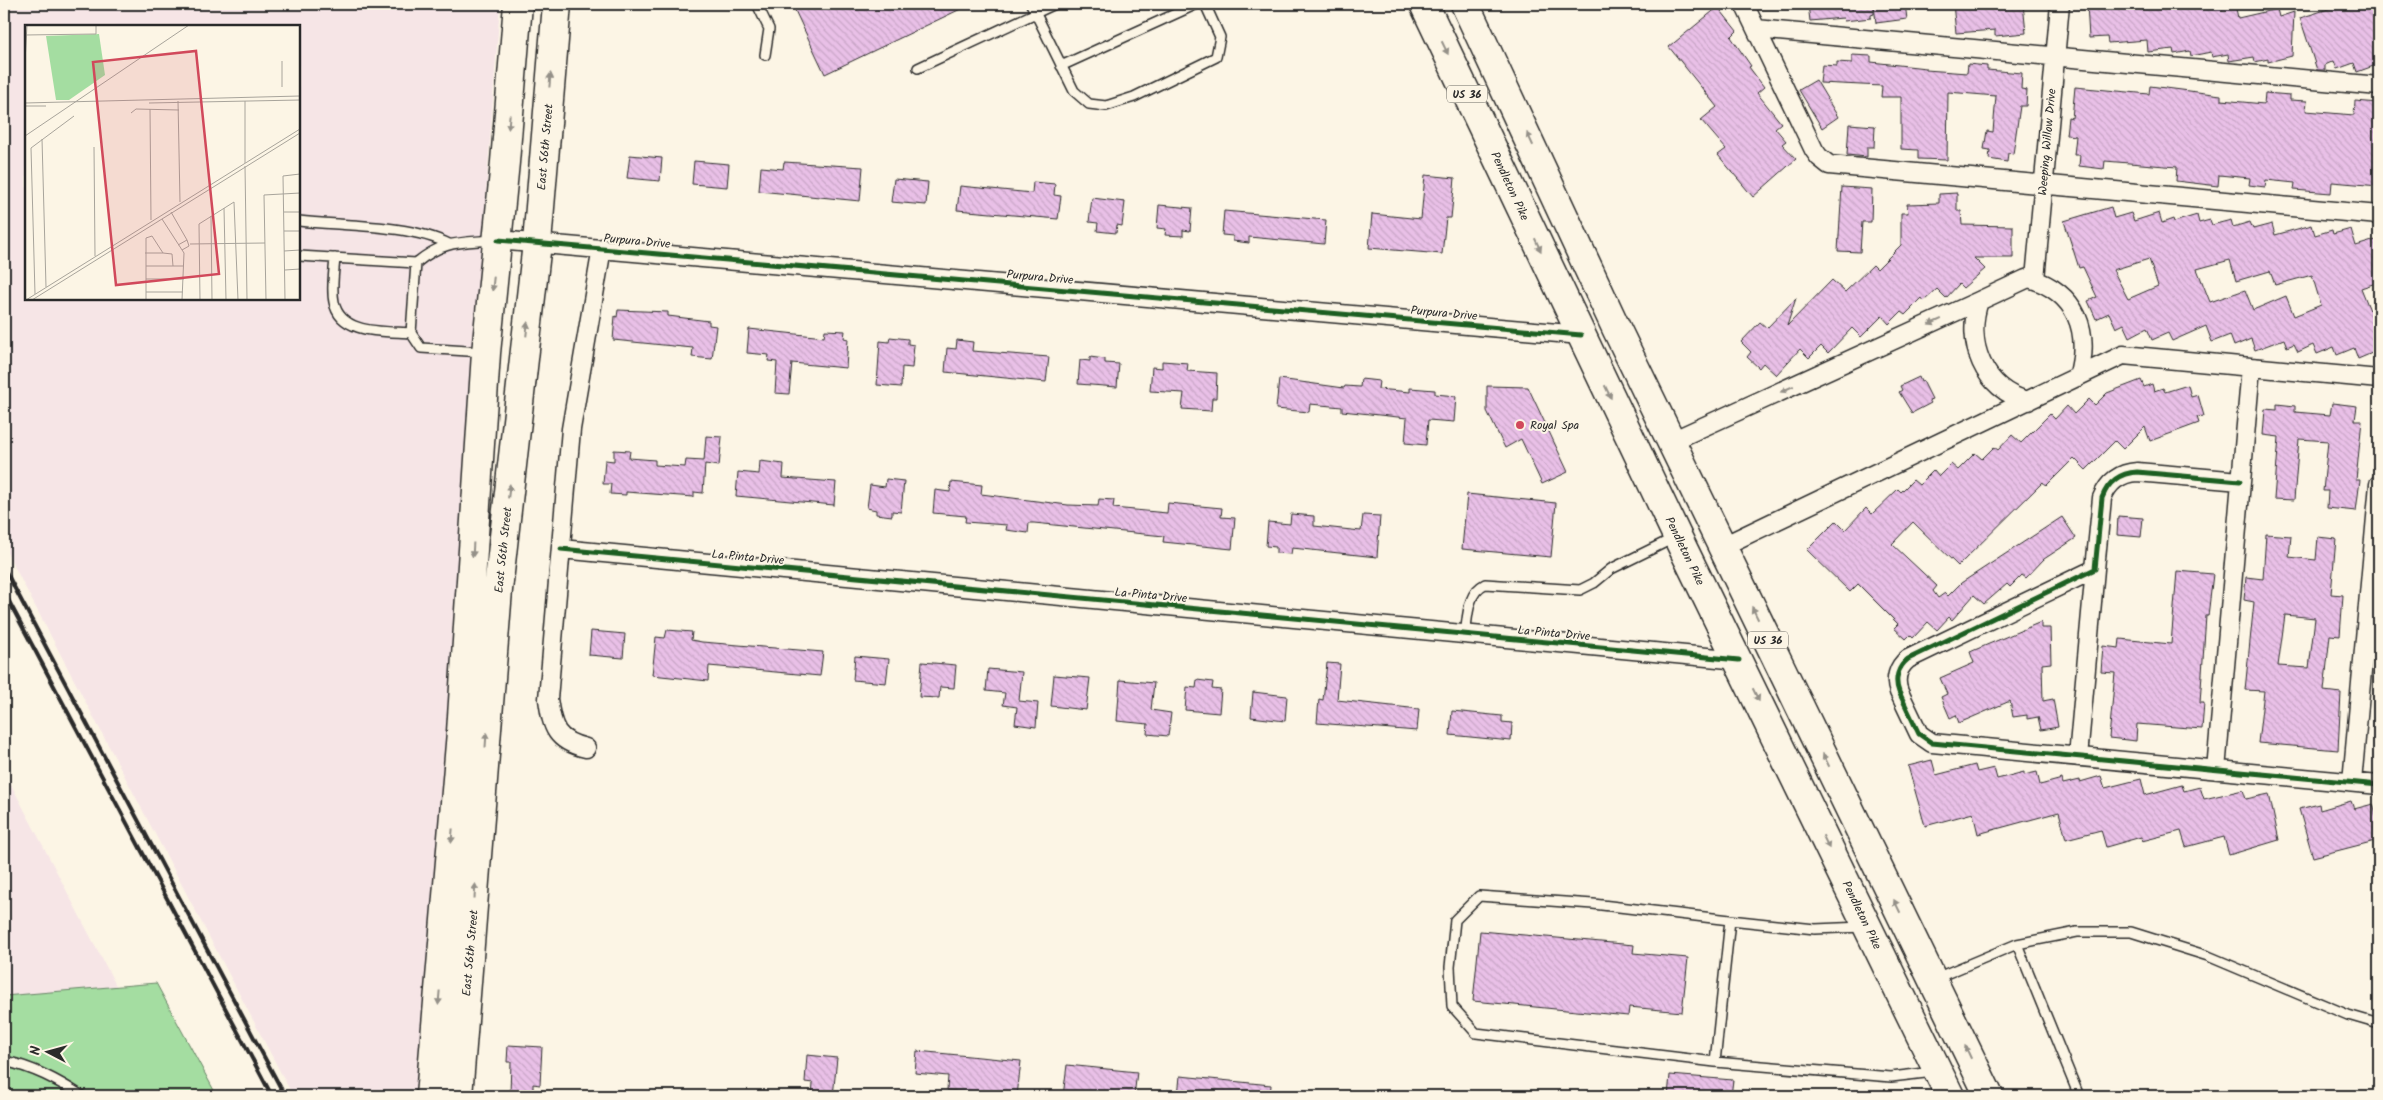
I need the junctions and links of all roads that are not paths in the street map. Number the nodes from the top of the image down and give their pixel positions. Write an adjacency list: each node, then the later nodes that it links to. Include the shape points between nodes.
1 (518, 4): 22 (main road, one-way to 22)
2 (557, 4): 23 (main road, East 56th Street, one-way to 2)
3 (757, 4): 14 (lane, via 769,29)
4 (1031, 4): 12 (lane)
5 (1055, 4): 12 (lane)
6 (1197, 4): 16 (lane)
7 (1205, 4): 16 (lane, via 1220,37 1216,57 1134,97 1106,106 1089,104 1074,91)
8 (1424, 4): 32 (main road, Pendleton Pike / US 36, one-way to 32)
9 (1466, 4): 38 (main road, US 36, one-way to 9)
10 (1744, 4): 13 (street)
11 (2060, 4): 15 (street, Weeping Willow Drive)
12 (1035, 13): 16 (lane); 17 (lane)
13 (1756, 29): 15 (street); 19 (street, via 1814,150 1827,163 1840,167)
14 (765, 55)
15 (2055, 56): 18 (street); 19 (street, Weeping Willow Drive)
16 (1061, 66)
17 (918, 68)
18 (2379, 86)
19 (2043, 185): 20 (street); 29 (street, Weeping Willow Drive)
20 (2379, 215)
21 (300, 221): 24 (lane, via 407,231 432,236)
22 (498, 240): 23 (street, Purpura Drive); 24 (lane); 33 (main road, one-way to 33)
23 (537, 243): 25 (street, Purpura Drive); 62 (main road, East 56th Street, one-way to 23, via 498,590)
24 (449, 244): 28 (lane, via 432,250)
25 (602, 248): 32 (street, Purpura Drive); 43 (street, via 576,394)
26 (300, 256): 27 (lane)
27 (335, 258): 28 (lane); 31 (lane, via 334,302 339,315 360,329)
28 (416, 263): 31 (lane)
29 (2035, 280): 30 (street, via 2029,278); 35 (street, via 2058,292 2079,320 2084,346)
30 (1980, 302): 37 (street, via 1973,332 1981,363 2000,387); 38 (street, one-way to 38)
31 (411, 333): 33 (lane, via 422,348)
32 (1581, 335): 41 (main road, Pendleton Pike, one-way to 41)
33 (486, 353): 61 (main road, one-way to 61, via 462,712)
34 (2251, 367): 35 (street, via 2123,355); 36 (street); 39 (street)
35 (2078, 377): 37 (street)
36 (2379, 379)
37 (2028, 401): 42 (street)
38 (1672, 442): 42 (main road, US 36)
39 (2240, 481): 44 (street, via 2137,472 2114,479 2102,498); 49 (street)
40 (2379, 484): 50 (street)
41 (1677, 536): 45 (lane, via 1611,569 1580,590 1485,584 1476,588); 46 (main road, Pendleton Pike)
42 (1723, 546): 55 (main road, US 36, one-way to 42)
43 (561, 549): 45 (street, La Pinta Drive); 47 (street, via 548,699 556,733 573,745)
44 (2095, 569): 48 (street); 48 (street, via 1908,660 1900,667 1896,686 1919,734 1930,742)
45 (1465, 635): 46 (street, La Pinta Drive)
46 (1739, 660): 53 (main road, Pendleton Pike, one-way to 53)
47 (586, 748)
48 (2078, 757): 49 (street)
49 (2216, 770): 50 (street)
50 (2352, 782): 51 (street)
51 (2379, 785)
52 (1730, 920): 53 (lane, via 1815,929); 58 (lane); 58 (lane, via 1593,904 1480,896 1455,920 1450,967 1452,1006 1476,1033)
53 (1868, 927): 59 (main road, Pendleton Pike)
54 (2017, 944): 55 (lane); 56 (lane, via 2077,932 2130,932 2208,956 2348,1015); 65 (lane)
55 (1933, 980): 64 (main road, US 36, one-way to 55)
56 (2379, 1024)
57 (4, 1061): 60 (lane, via 57,1080)
58 (1715, 1062): 59 (lane, via 1891,1077)
59 (1937, 1072): 63 (main road, Pendleton Pike)
60 (82, 1096)
61 (430, 1096)
62 (458, 1096)
63 (1950, 1096)
64 (1989, 1096)
65 (2079, 1096)

